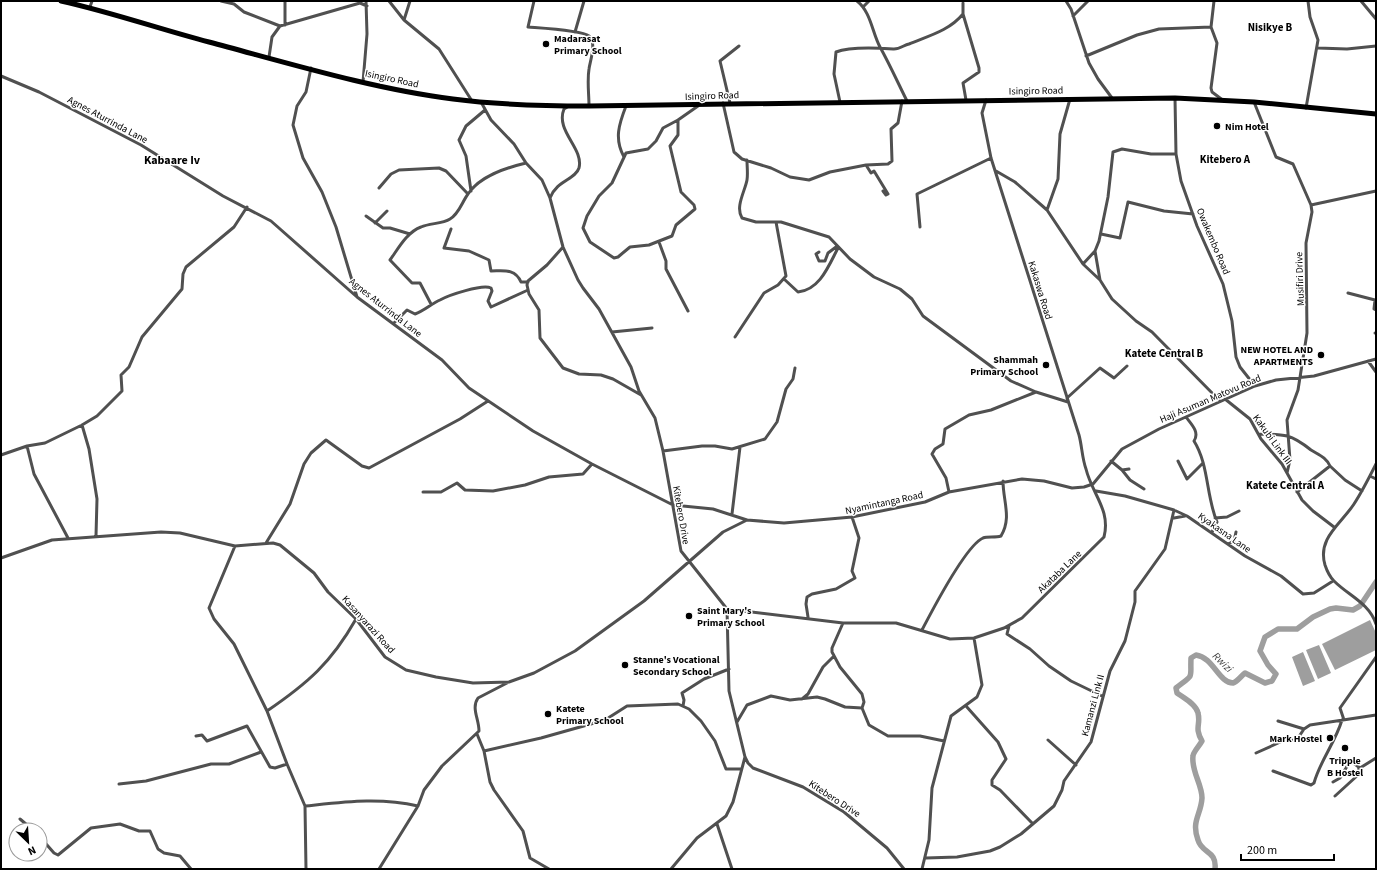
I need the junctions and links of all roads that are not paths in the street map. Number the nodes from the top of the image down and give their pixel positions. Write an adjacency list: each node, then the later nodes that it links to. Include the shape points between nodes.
1 (61, 1): 20 (main road, Isingiro Road)
2 (92, 1): 20 (street)
3 (221, 1): 26 (street, via 234,4 244,12)
4 (285, 1): 25 (street)
5 (366, 1): 18 (street)
6 (389, 1): 24 (street)
7 (410, 1): 24 (street)
8 (534, 1): 28 (street, via 528,27)
9 (584, 1): 28 (street)
10 (857, 1): 19 (street)
11 (869, 1): 19 (street)
12 (1066, 1): 22 (street)
13 (1088, 1): 22 (street)
14 (1214, 1): 27 (street)
15 (1308, 1): 32 (street)
16 (1361, 1): 23 (street)
17 (963, 2): 21 (street)
18 (367, 6): 25 (street, via 360,3); 37 (street)
19 (864, 6): 31 (street)
20 (90, 7): 34 (main road, Isingiro Road)
21 (963, 14): 31 (street, via 954,23 925,38 897,48); 41 (street, via 979,68 979,72 963,83)
22 (1073, 16): 33 (street)
23 (1376, 19)
24 (404, 20): 44 (street, via 439,49)
25 (285, 25): 26 (street)
26 (280, 26): 34 (street, via 272,37)
27 (1212, 27): 33 (street, via 1159,28); 43 (street, via 1217,43 1211,88 1212,92)
28 (575, 32): 53 (street, via 591,39)
29 (739, 46): 50 (street, via 720,61)
30 (1376, 46): 32 (street)
31 (880, 47): 45 (street); 47 (street, via 836,52 834,74)
32 (1318, 48): 55 (street)
33 (1086, 56): 38 (street)
34 (269, 57): 35 (main road, Isingiro Road)
35 (311, 68): 37 (main road, Isingiro Road); 94 (street, via 306,92 297,106 293,125 303,158 322,192 336,227)
36 (1, 76): 72 (street, Agnes Aturrinda Lane, via 39,92 141,145 223,196)
37 (363, 82): 44 (main road, Isingiro Road)
38 (1112, 98): 39 (main road, Isingiro Road); 40 (main road, Isingiro Road)
39 (1175, 98): 43 (main road, Isingiro Road); 59 (street, Owakembo Road)
40 (1070, 99): 42 (main road, Isingiro Road); 73 (street, via 1060,134 1058,179)
41 (966, 100): 42 (main road, Isingiro Road); 45 (main road, Isingiro Road)
42 (986, 100): 61 (street, Kakaswa Road, via 982,113)
43 (1224, 100): 48 (main road, Isingiro Road)
44 (472, 101): 46 (main road, Isingiro Road)
45 (904, 101): 47 (main road, Isingiro Road); 64 (street, via 898,123 891,129 892,161 888,164)
46 (481, 102): 52 (main road, Isingiro Road); 56 (street, Kitebero Drive)
47 (840, 102): 50 (main road, Isingiro Road)
48 (1254, 102): 55 (main road, Isingiro Road); 71 (street, Musifiri Drive, via 1276,157 1293,164)
49 (723, 103): 50 (main road, Isingiro Road); 51 (main road, Isingiro Road); 62 (street, via 734,152 738,158)
50 (730, 103)
51 (700, 105): 54 (main road, Isingiro Road); 58 (street)
52 (569, 106): 53 (main road, Isingiro Road); 70 (street, via 564,109 562,120 578,158 578,169 572,177 557,186)
53 (589, 106): 54 (main road, Isingiro Road)
54 (626, 106): 60 (street, via 618,126 617,139)
55 (1306, 108): 57 (main road, Isingiro Road)
56 (485, 110): 63 (street, Kitebero Drive, via 519,150); 69 (street, via 466,126 459,140 466,156)
57 (1376, 114)
58 (678, 120): 60 (street, via 663,128 648,149 628,152); 83 (street, via 678,135 670,149 681,192 695,209 676,225 672,236)
59 (1176, 154): 75 (street, Owakembo Road, via 1181,181); 82 (street, via 1151,154 1122,149 1114,151)
60 (624, 157): 83 (street, via 612,183 599,196 587,216 583,228 585,235 590,242 614,258 630,247)
61 (991, 158): 65 (street, Kakaswa Road); 79 (street, via 917,194)
62 (747, 160): 64 (street, via 790,177 809,180 830,172); 77 (street, via 747,178 740,216 756,222)
63 (526, 163): 69 (street, via 494,174); 70 (street, Kitebero Drive, via 542,180)
64 (866, 166): 67 (street, via 871,173 874,171 888,194 886,196)
65 (996, 171): 73 (street, via 1014,182); 111 (street, Kakaswa Road)
66 (379, 188): 69 (street, via 391,174 399,170 440,168)
67 (883, 191)
68 (1376, 191): 71 (street)
69 (469, 192): 81 (street, via 451,219 421,227)
70 (550, 198): 84 (street, Kitebero Drive)
71 (1311, 204): 107 (street, Musifiri Drive, via 1312,212 1306,243 1307,333)
72 (247, 207): 94 (street, Agnes Aturrinda Lane, via 271,221); 117 (street, via 234,227 186,267 182,289 142,337 129,367 121,375 122,391 97,416)
73 (1047, 210): 88 (street)
74 (387, 211): 78 (street)
75 (1193, 214): 82 (street, via 1128,202 1120,238); 108 (street, Owakembo Road, via 1223,284 1232,321 1236,358)
76 (366, 216): 78 (street)
77 (776, 222): 85 (street, via 828,237); 89 (street, via 786,274)
78 (375, 224): 81 (street)
79 (920, 227)
80 (451, 229): 91 (street, via 444,248 476,254 489,260 491,271 511,271 517,274 520,282)
81 (410, 234): 95 (street, via 390,262 412,283 420,283)
82 (1101, 234): 86 (street)
83 (659, 242): 97 (street, via 666,261 666,270)
84 (563, 247): 91 (street); 100 (street, Kitebero Drive, via 583,288)
85 (837, 248): 87 (street, via 828,253 825,261 819,261 816,254); 89 (street, via 824,277 805,290 798,292); 109 (street, via 865,271 902,291 915,302 924,316 1004,376)
86 (1095, 251): 88 (street); 90 (street)
87 (819, 252)
88 (1083, 264): 90 (street)
89 (784, 279): 101 (street, via 764,293)
90 (1100, 280): 114 (street, via 1120,308 1152,332)
91 (528, 282): 92 (street)
92 (528, 290): 95 (street, via 491,307 488,301 492,291 487,286 448,296); 110 (street, via 539,310 540,338 560,366 579,374 601,375)
93 (1348, 293): 96 (street, via 1375,300)
94 (357, 296): 98 (street, Agnes Aturrinda Lane)
95 (431, 304): 98 (street, via 415,314 408,310)
96 (1376, 310)
97 (688, 311)
98 (394, 323): 113 (street, Agnes Aturrinda Lane, via 442,360 469,388)
99 (652, 328): 100 (street)
100 (612, 332): 110 (street, Kitebero Drive, via 631,366)
101 (735, 337)
102 (1376, 359): 103 (street, Haji Asuman Matovu Road)
103 (1368, 361): 106 (street); 107 (street, Haji Asuman Matovu Road)
104 (1127, 366): 111 (street, via 1114,378 1100,368)
105 (795, 368): 121 (street, via 777,422 770,434 765,439)
106 (1376, 372)
107 (1300, 378): 108 (street, Haji Asuman Matovu Road, via 1276,380); 119 (street, Musifiri Drive, via 1287,420)
108 (1255, 386): 112 (street, Haji Asuman Matovu Road)
109 (1036, 392): 115 (street); 141 (street, via 991,410 969,415 945,429 943,444 932,454 946,478)
110 (642, 395): 122 (street, Kitebero Drive, via 655,418)
111 (1067, 398): 115 (street, Kakaswa Road)
112 (1225, 399): 114 (street, Haji Asuman Matovu Road); 118 (street, Kakubi Link III, via 1250,419)
113 (488, 401): 127 (street, Agnes Aturrinda Lane, via 533,431); 157 (street, via 460,420 369,468 362,466 326,440 311,453 304,464 290,504)
114 (1220, 401): 116 (street, Haji Asuman Matovu Road)
115 (1068, 402): 136 (street, Kakaswa Road, via 1079,435 1085,468)
116 (1186, 417): 124 (street, Haji Asuman Matovu Road, via 1122,449); 126 (street, via 1196,430 1194,441 1203,457)
117 (82, 425): 120 (street, via 45,443); 155 (street, via 97,499)
118 (1259, 434): 119 (street); 132 (street, Kakubi Link III)
119 (1287, 435): 129 (street, via 1325,458); 132 (street, Musifiri Drive, via 1290,468)
120 (26, 446): 123 (street); 156 (street, via 34,474)
121 (740, 447): 122 (street, via 732,449 702,446); 146 (street)
122 (663, 451): 143 (street, Kitebero Drive)
123 (1, 455)
124 (1111, 460): 131 (street); 136 (street, Haji Asuman Matovu Road)
125 (1178, 461): 126 (street, via 1187,479)
126 (1203, 463): 150 (street)
127 (592, 464): 140 (street, via 583,474 549,477 526,485 493,491 465,490 457,483 441,492); 143 (street, Agnes Aturrinda Lane)
128 (1376, 464): 133 (street)
129 (1330, 466): 139 (street); 142 (street)
130 (1129, 469): 131 (street)
131 (1122, 470): 137 (street, via 1130,480)
132 (1287, 473): 142 (street, Kakubi Link III)
133 (1370, 476): 134 (street); 139 (street)
134 (1376, 479)
135 (1003, 481): 136 (street, Nyamintanga Road, via 1044,481 1072,488); 141 (street, Nyamintanga Road); 169 (street, via 1007,516 1003,533 1001,536 985,538 976,543 945,586)
136 (1093, 484): 138 (street, Akataba Lane)
137 (1144, 488)
138 (1096, 491): 144 (street, Kyakasna Lane, via 1125,496); 168 (street, Akataba Lane, via 1106,519 1104,537 1022,618)
139 (1362, 491): 152 (street, via 1353,506)
140 (423, 492)
141 (949, 492): 148 (street, Nyamintanga Road, via 925,502)
142 (1297, 492): 152 (street, Kakubi Link III, via 1313,511)
143 (673, 505): 146 (street, Agnes Aturrinda Lane, via 713,509); 161 (street, Kitebero Drive, via 681,551)
144 (1174, 510): 147 (street, Kyakasna Lane); 149 (street, Kamanzi Link II)
145 (1239, 511): 150 (street, via 1227,517)
146 (732, 514): 151 (street, Agnes Aturrinda Lane)
147 (1187, 516): 149 (street); 153 (street, Kyakasna Lane)
148 (852, 517): 151 (street, Nyamintanga Road, via 784,523); 164 (street, via 859,538 852,571 854,578 836,589 807,597)
149 (1174, 518): 175 (street, Kamanzi Link II, via 1165,549 1134,592 1135,602 1125,642 1110,671)
150 (1215, 518): 153 (street, via 1217,522)
151 (747, 520): 161 (street, via 723,532)
152 (1334, 527): 162 (street, via 1325,541 1324,553 1326,568)
153 (1212, 532): 158 (street, Kyakasna Lane)
154 (1236, 532): 158 (street, via 1234,541)
155 (96, 536): 156 (street, Kasanyarazi Road); 159 (street, Kasanyarazi Road, via 173,532)
156 (68, 538): 160 (street, Kasanyarazi Road, via 52,540)
157 (266, 543): 159 (street, Kasanyarazi Road); 165 (street, Kasanyarazi Road, via 280,545 297,558)
158 (1228, 544): 162 (street, Kyakasna Lane, via 1281,576 1303,594 1314,592)
159 (235, 546): 180 (street, via 209,608 214,619 234,644)
160 (1, 558)
161 (688, 562): 163 (street, Kitebero Drive); 174 (street, Kasanyarazi Road, via 644,601 575,651 534,673)
162 (1334, 581): 167 (street, via 1366,607)
163 (727, 609): 164 (street, Akataba Lane); 173 (street)
164 (808, 617): 166 (street, Akataba Lane)
165 (356, 619): 174 (street, Kasanyarazi Road, via 385,657 406,670 436,678 473,683); 180 (street, via 345,638 318,672 304,686)
166 (843, 623): 169 (street, Akataba Lane, via 896,623); 171 (street, via 832,648)
167 (1376, 624)
168 (1009, 626): 170 (street, Akataba Lane); 175 (street, via 1007,634 1030,649 1049,666 1071,681)
169 (922, 630): 170 (street, Akataba Lane, via 950,638)
170 (974, 638): 178 (street, via 982,685 980,693)
171 (834, 656): 176 (street, via 823,666); 179 (street, via 862,694)
172 (1376, 658): 182 (street, via 1340,708)
173 (729, 669): 177 (street, via 704,679 682,693); 184 (street, via 729,691)
174 (509, 682): 186 (street, via 483,694 475,702 474,709 479,728)
175 (1102, 696): 196 (street, Kamanzi Link II, via 1091,742)
176 (802, 700): 179 (street, via 817,697 845,708); 184 (street, via 771,696 764,698 747,705)
177 (683, 706): 190 (street, via 627,706 605,720); 198 (street, via 694,713 715,742 726,769)
178 (966, 706): 189 (street, via 951,716); 208 (street, via 998,742 1006,759 992,780 992,785)
179 (862, 708): 189 (street, via 869,725 888,736 920,736)
180 (267, 711): 195 (street)
181 (1376, 715): 182 (street)
182 (1343, 720): 185 (street, via 1318,723); 199 (street, via 1331,748 1319,766 1313,784)
183 (1278, 721): 185 (street)
184 (737, 722): 193 (street)
185 (1304, 729): 192 (street, via 1296,741 1287,739)
186 (477, 734): 190 (street); 204 (street, via 442,766 424,790)
187 (196, 736): 191 (street, via 202,735 207,741 247,726)
188 (1048, 740): 196 (street)
189 (944, 741): 210 (street, via 932,788 931,825)
190 (484, 751): 214 (street, via 490,782 523,831 530,858)
191 (261, 752): 195 (street, via 273,768); 201 (street, via 229,764 211,764 146,781)
192 (1256, 753)
193 (745, 757): 198 (street); 217 (street, Kitebero Drive, via 753,768 803,787 844,812 887,848)
194 (1376, 758): 197 (street)
195 (287, 764): 203 (street)
196 (1076, 765): 208 (street, Kamanzi Link II, via 1064,781 1054,806)
197 (1359, 767): 200 (street, via 1352,762 1348,763 1340,778); 202 (street, via 1359,774)
198 (741, 769): 207 (street, via 730,810)
199 (1273, 770)
200 (1333, 782)
201 (119, 784)
202 (1335, 796)
203 (305, 806): 204 (street, via 380,800); 212 (street)
204 (418, 806): 213 (street)
205 (20, 819): 206 (street)
206 (24, 822)
207 (717, 824): 215 (street, via 697,838); 216 (street)
208 (1033, 824): 210 (street, Kamanzi Link II, via 1010,842 990,851 957,857)
209 (48, 846): 211 (street, via 58,855 91,828 120,824 139,831 150,831 158,849 180,856)
210 (926, 858): 218 (street)
211 (191, 869)
212 (306, 869)
213 (379, 869)
214 (549, 869)
215 (671, 869)
216 (732, 869)
217 (904, 869)
218 (922, 869)

